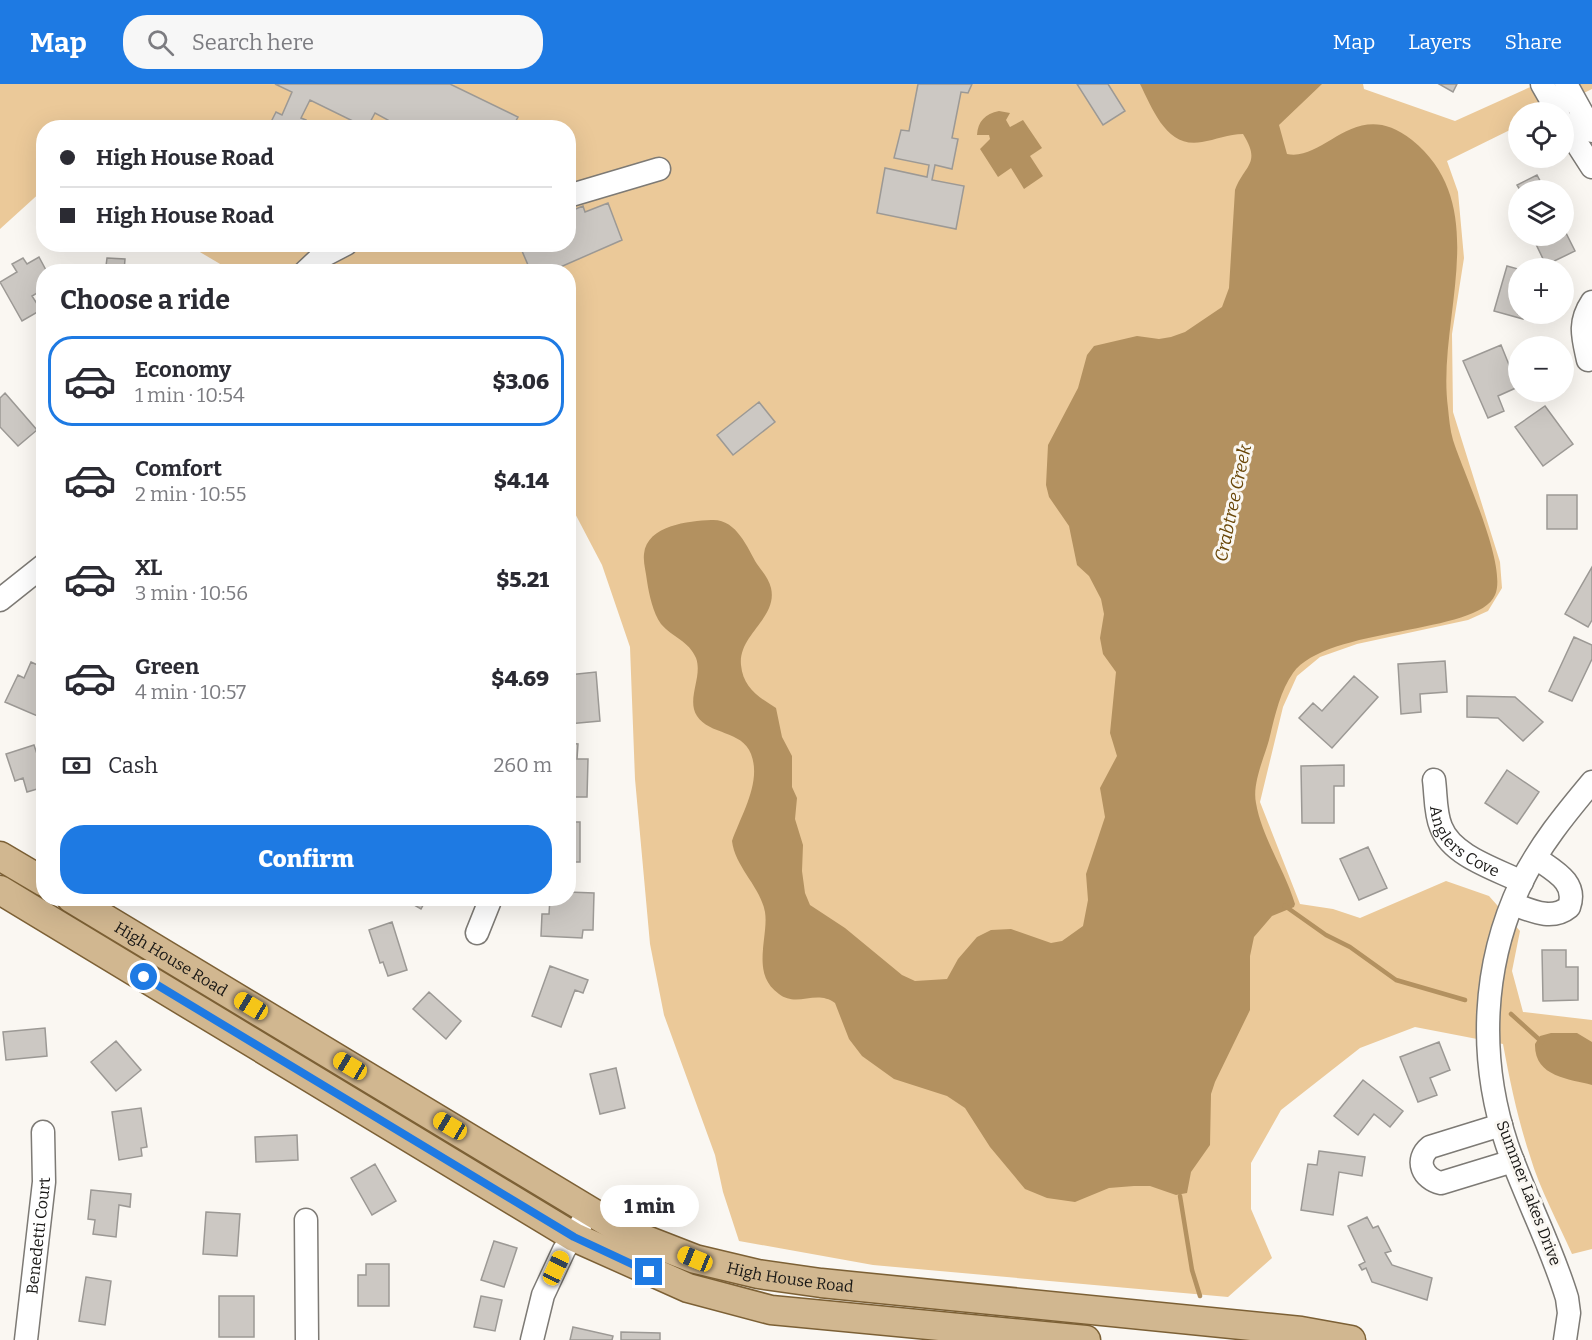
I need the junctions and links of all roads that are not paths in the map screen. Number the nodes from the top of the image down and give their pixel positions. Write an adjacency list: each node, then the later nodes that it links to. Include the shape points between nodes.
1 (1542, 84): 3 (street)
2 (1566, 84): 4 (street)
3 (1552, 102)
4 (1592, 131)
5 (1574, 139): 6 (street)
6 (1592, 167)
7 (659, 169): 8 (street)
8 (576, 194)
9 (331, 252): 10 (street)
10 (313, 264)
11 (1592, 302): 12 (street, via 1581,331)
12 (1588, 360)
13 (36, 571): 14 (street)
14 (0, 600)
15 (1434, 780): 20 (street, Anglers Cove, via 1439,824 1448,839)
16 (1592, 782): 18 (street, Summer Lakes Drive)
17 (0, 856): 19 (main road)
18 (1536, 858): 20 (street, Summer Lakes Drive); 22 (street, via 1564,879 1571,891 1569,907 1561,914 1551,915)
19 (36, 877)
20 (1522, 882): 22 (street, Summer Lakes Drive)
21 (0, 890): 31 (main road, High House Road)
22 (1513, 904): 26 (street, Summer Lakes Drive, via 1495,957 1489,999 1489,1071)
23 (84, 906): 29 (main road, High House Road)
24 (488, 906): 25 (street)
25 (477, 933)
26 (1501, 1125): 28 (street, Summer Lakes Drive); 28 (street, via 1430,1147 1421,1158 1423,1171 1432,1181 1441,1183)
27 (43, 1132): 34 (street, Benedetti Court, via 44,1182)
28 (1513, 1161): 39 (street, Summer Lakes Drive, via 1567,1298)
29 (590, 1210): 31 (street); 32 (main road, High House Road, via 623,1231 695,1259 811,1282)
30 (306, 1220): 35 (street)
31 (574, 1237): 33 (main road, High House Road, via 688,1288 771,1310); 36 (street, via 543,1295)
32 (960, 1299): 33 (street); 38 (main road, High House Road, via 1290,1330)
33 (957, 1334): 37 (main road, High House Road)
34 (26, 1340)
35 (307, 1340)
36 (532, 1340)
37 (1086, 1340)
38 (1352, 1340)
39 (1565, 1340)

